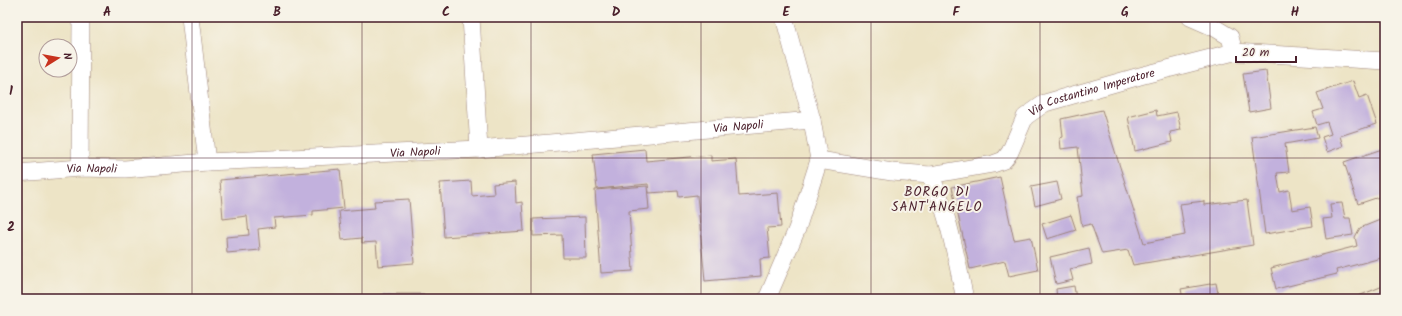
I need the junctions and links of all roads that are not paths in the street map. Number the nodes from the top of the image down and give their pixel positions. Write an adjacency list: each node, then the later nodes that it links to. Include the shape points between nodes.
1 (81, 17): 12 (street)
2 (190, 17): 11 (street)
3 (471, 17): 9 (street)
4 (1190, 17): 6 (street, via 1230,37)
5 (781, 18): 8 (street)
6 (1234, 52): 7 (street); 14 (street, Via Costantino Imperatore, via 1045,103 1025,118 1004,160)
7 (1385, 61)
8 (812, 120): 9 (street, Via Napoli); 10 (street)
9 (479, 150): 11 (street, Via Napoli)
10 (819, 160): 14 (street, via 892,172); 15 (street, via 797,229)
11 (207, 162): 12 (street, Via Napoli, via 125,169)
12 (80, 168): 13 (street, Via Napoli)
13 (17, 173)
14 (930, 175): 16 (street, via 937,189)
15 (766, 299)
16 (965, 299)

